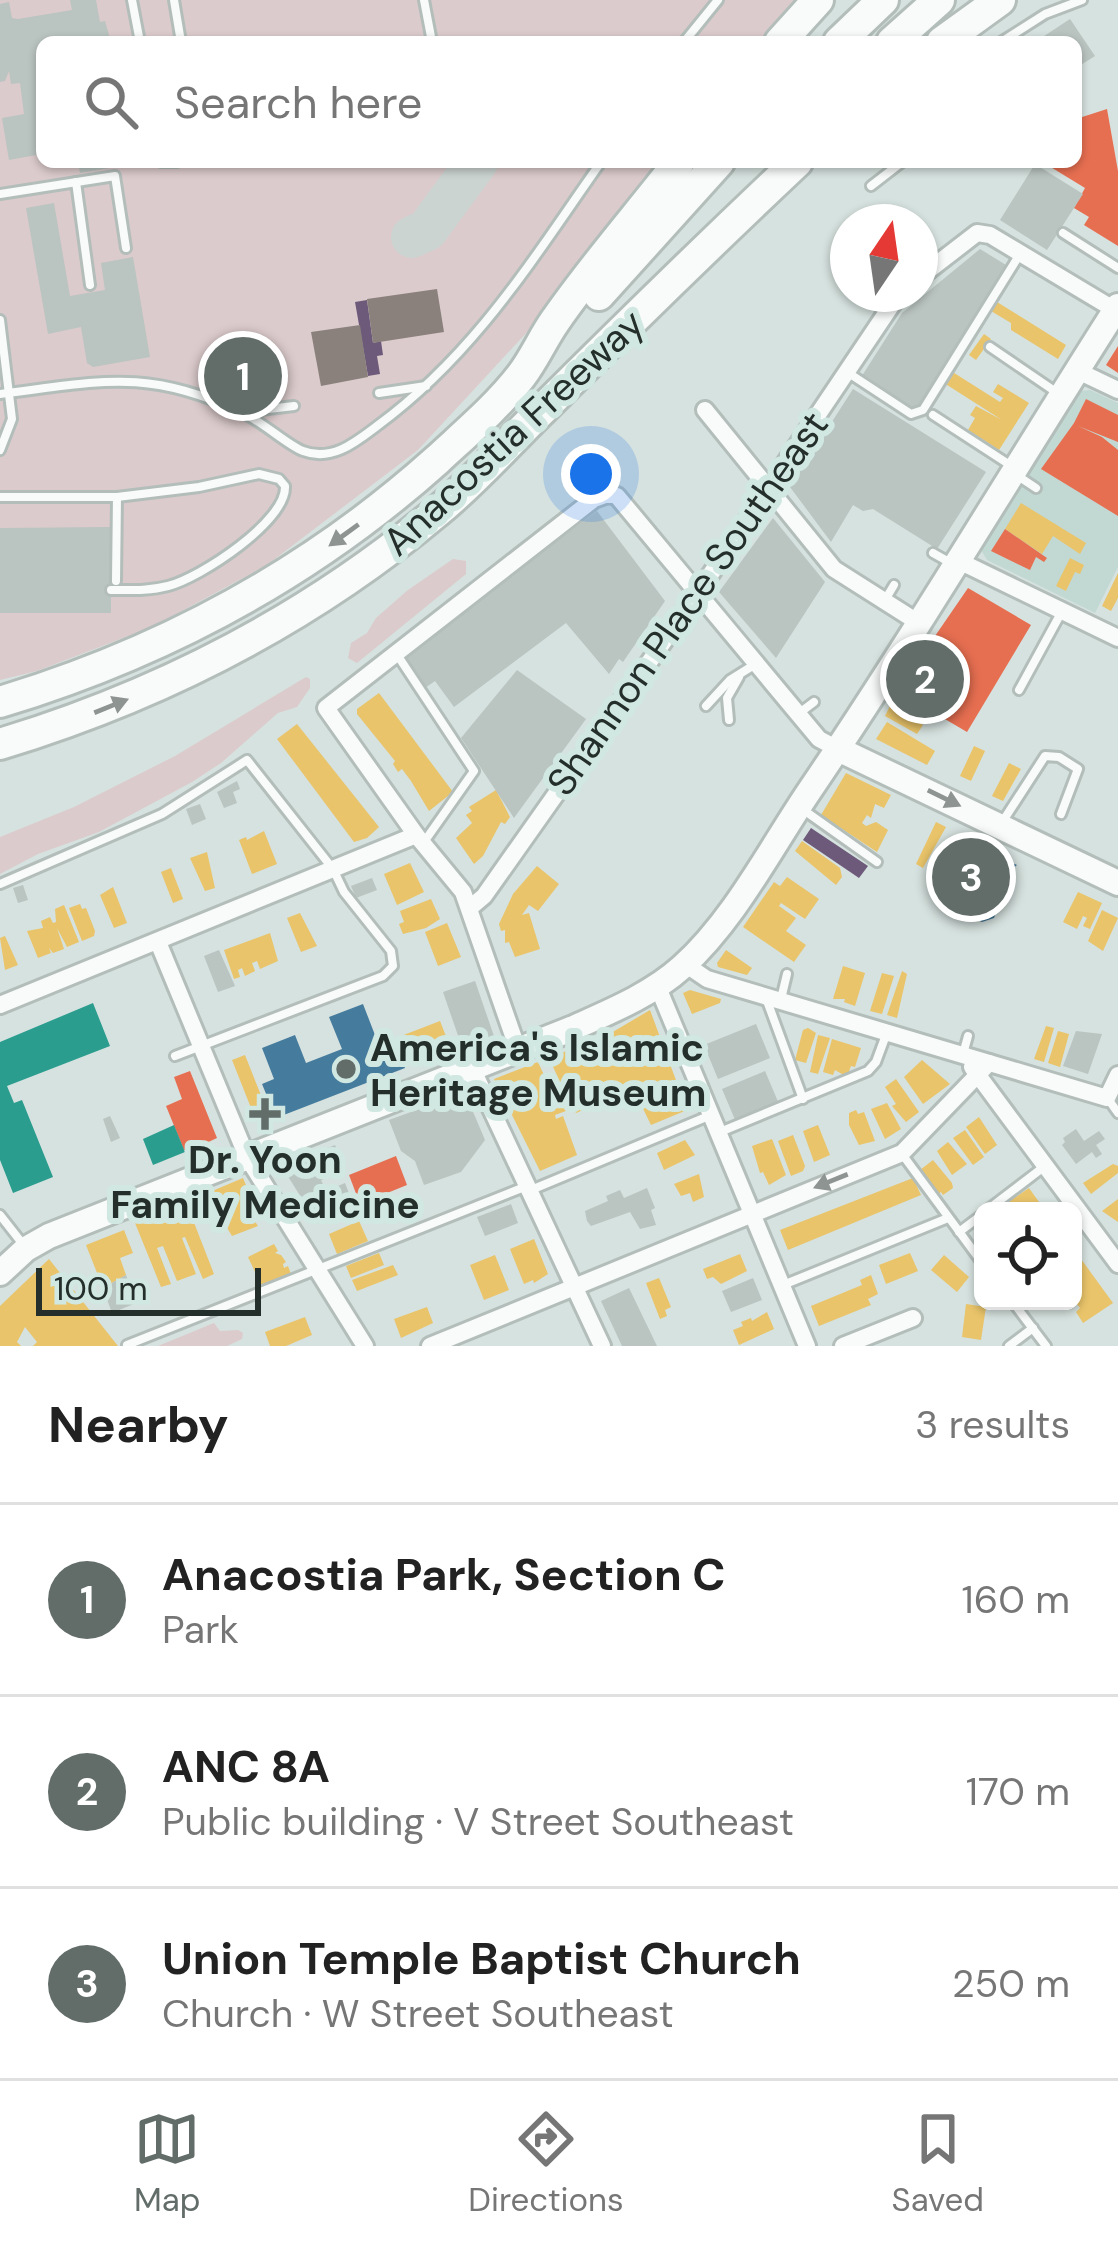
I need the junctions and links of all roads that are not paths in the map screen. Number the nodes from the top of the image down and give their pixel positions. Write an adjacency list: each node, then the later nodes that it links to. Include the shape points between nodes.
1 (132, 0): 11 (lane)
2 (174, 0): 12 (lane)
3 (424, 0): 13 (lane)
4 (718, 0): 14 (lane)
5 (818, 0): 15 (highway)
6 (883, 0): 16 (highway)
7 (939, 0): 17 (highway)
8 (968, 0): 18 (highway)
9 (1000, 0): 19 (highway)
10 (1082, 0): 20 (lane)
11 (139, 36)
12 (180, 36)
13 (431, 36)
14 (689, 36)
15 (785, 36)
16 (845, 36)
17 (899, 36)
18 (924, 36)
19 (950, 36)
20 (1011, 36)
21 (597, 168): 43 (lane, via 499,307)
22 (674, 168): 42 (highway, Anacostia Freeway)
23 (713, 168): 42 (highway)
24 (766, 168): 51 (highway)
25 (791, 168): 51 (highway, Anacostia Freeway)
26 (894, 168): 28 (lane)
27 (76, 182): 29 (lane); 31 (lane, via 115,176); 35 (lane)
28 (871, 186)
29 (0, 194)
30 (1063, 233): 34 (lane)
31 (126, 248)
32 (1020, 254): 33 (street, via 977,233); 36 (street); 40 (lane, via 923,410 911,414)
33 (938, 264)
34 (1118, 268)
35 (90, 285)
36 (1117, 308): 41 (main road)
37 (886, 312): 40 (street, Shannon Place Southeast)
38 (0, 320): 45 (lane)
39 (990, 347): 48 (lane)
40 (845, 371): 56 (street, Shannon Place Southeast)
41 (1078, 371): 44 (street); 48 (main road)
42 (524, 373): 68 (highway, Anacostia Freeway, one-way to 68, via 427,469 320,552 214,616)
43 (428, 386): 46 (lane); 52 (lane, via 346,449 326,454 302,451)
44 (1118, 390)
45 (11, 393): 47 (lane); 52 (lane, via 132,379); 54 (lane)
46 (380, 393)
47 (0, 394)
48 (1062, 396): 55 (main road)
49 (294, 406): 52 (lane)
50 (705, 410): 56 (street)
51 (541, 411): 77 (highway, Anacostia Freeway, one-way to 51, via 168,682 304,610 448,503)
52 (242, 412)
53 (933, 415): 55 (lane)
54 (0, 450)
55 (1015, 471): 57 (lane); 61 (main road)
56 (770, 488): 62 (street, Shannon Place Southeast); 64 (street, via 834,569)
57 (1036, 488)
58 (0, 497): 59 (lane)
59 (117, 497): 59 (lane, via 259,474 279,478 286,496 233,551 195,575 171,585 113,586)
60 (933, 553): 61 (lane)
61 (957, 563): 63 (street); 64 (main road)
62 (698, 593): 66 (street, via 608,494); 67 (street); 87 (street, Shannon Place Southeast)
63 (1062, 611): 65 (street); 71 (lane)
64 (919, 623): 78 (main road)
65 (1118, 638)
66 (396, 653): 82 (lane, via 474,771); 82 (street, via 326,708)
67 (756, 663): 69 (lane); 75 (street, via 777,679)
68 (78, 676): 70 (highway); 72 (highway, Anacostia Freeway)
69 (739, 677): 74 (lane); 76 (lane, via 727,698)
70 (0, 688)
71 (1018, 690)
72 (0, 701)
73 (814, 702): 75 (lane)
74 (706, 706)
75 (798, 714): 78 (street)
76 (729, 720)
77 (0, 744)
78 (838, 748): 79 (main road); 81 (main road, one-way to 81)
79 (798, 807): 83 (lane); 89 (main road)
80 (1060, 814): 81 (lane, via 1078,769 1045,756)
81 (1000, 825): 85 (main road, via 1032,848)
82 (420, 839): 84 (street); 87 (street)
83 (877, 862)
84 (333, 869): 86 (lane, via 248,760 162,814); 88 (street); 96 (lane, via 391,951 390,971)
85 (1118, 883)
86 (0, 884)
87 (471, 908): 97 (street)
88 (158, 942): 93 (street); 96 (street)
89 (685, 964): 91 (main road); 92 (street)
90 (788, 974): 92 (lane)
91 (657, 985): 97 (main road); 105 (street)
92 (773, 999): 94 (street); 103 (lane)
93 (0, 1005)
94 (886, 1032): 98 (street); 103 (lane, via 868,1071)
95 (968, 1036): 98 (lane)
96 (202, 1046): 99 (lane); 107 (street)
97 (518, 1050): 101 (main road)
98 (962, 1055): 100 (street)
99 (175, 1056)
100 (992, 1064): 104 (street); 106 (street); 108 (street)
101 (472, 1068): 107 (main road); 109 (street)
102 (1118, 1075): 104 (street)
103 (802, 1099): 105 (lane)
104 (1112, 1106)
105 (715, 1124): 109 (lane); 111 (street)
106 (902, 1153): 111 (street, one-way to 111); 113 (lane)
107 (248, 1157): 116 (main road); 119 (street)
108 (1045, 1166): 110 (lane); 118 (street)
109 (529, 1188): 119 (lane); 122 (street)
110 (998, 1202)
111 (751, 1213): 121 (street); 122 (street)
112 (0, 1215): 116 (lane)
113 (948, 1218): 115 (lane); 121 (lane)
114 (974, 1220): 115 (lane)
115 (959, 1232): 117 (lane)
116 (26, 1249): 120 (main road)
117 (974, 1252)
118 (1118, 1264)
119 (317, 1270): 126 (lane); 127 (street)
120 (0, 1273)
121 (781, 1286): 130 (street)
122 (576, 1289): 128 (street); 129 (street)
123 (1019, 1310): 125 (lane)
124 (913, 1318): 131 (street, via 890,1335)
125 (1033, 1328): 132 (lane); 133 (lane)
126 (127, 1345)
127 (365, 1346)
128 (430, 1346)
129 (602, 1346)
130 (807, 1346)
131 (843, 1346)
132 (1009, 1346)
133 (1046, 1346)

